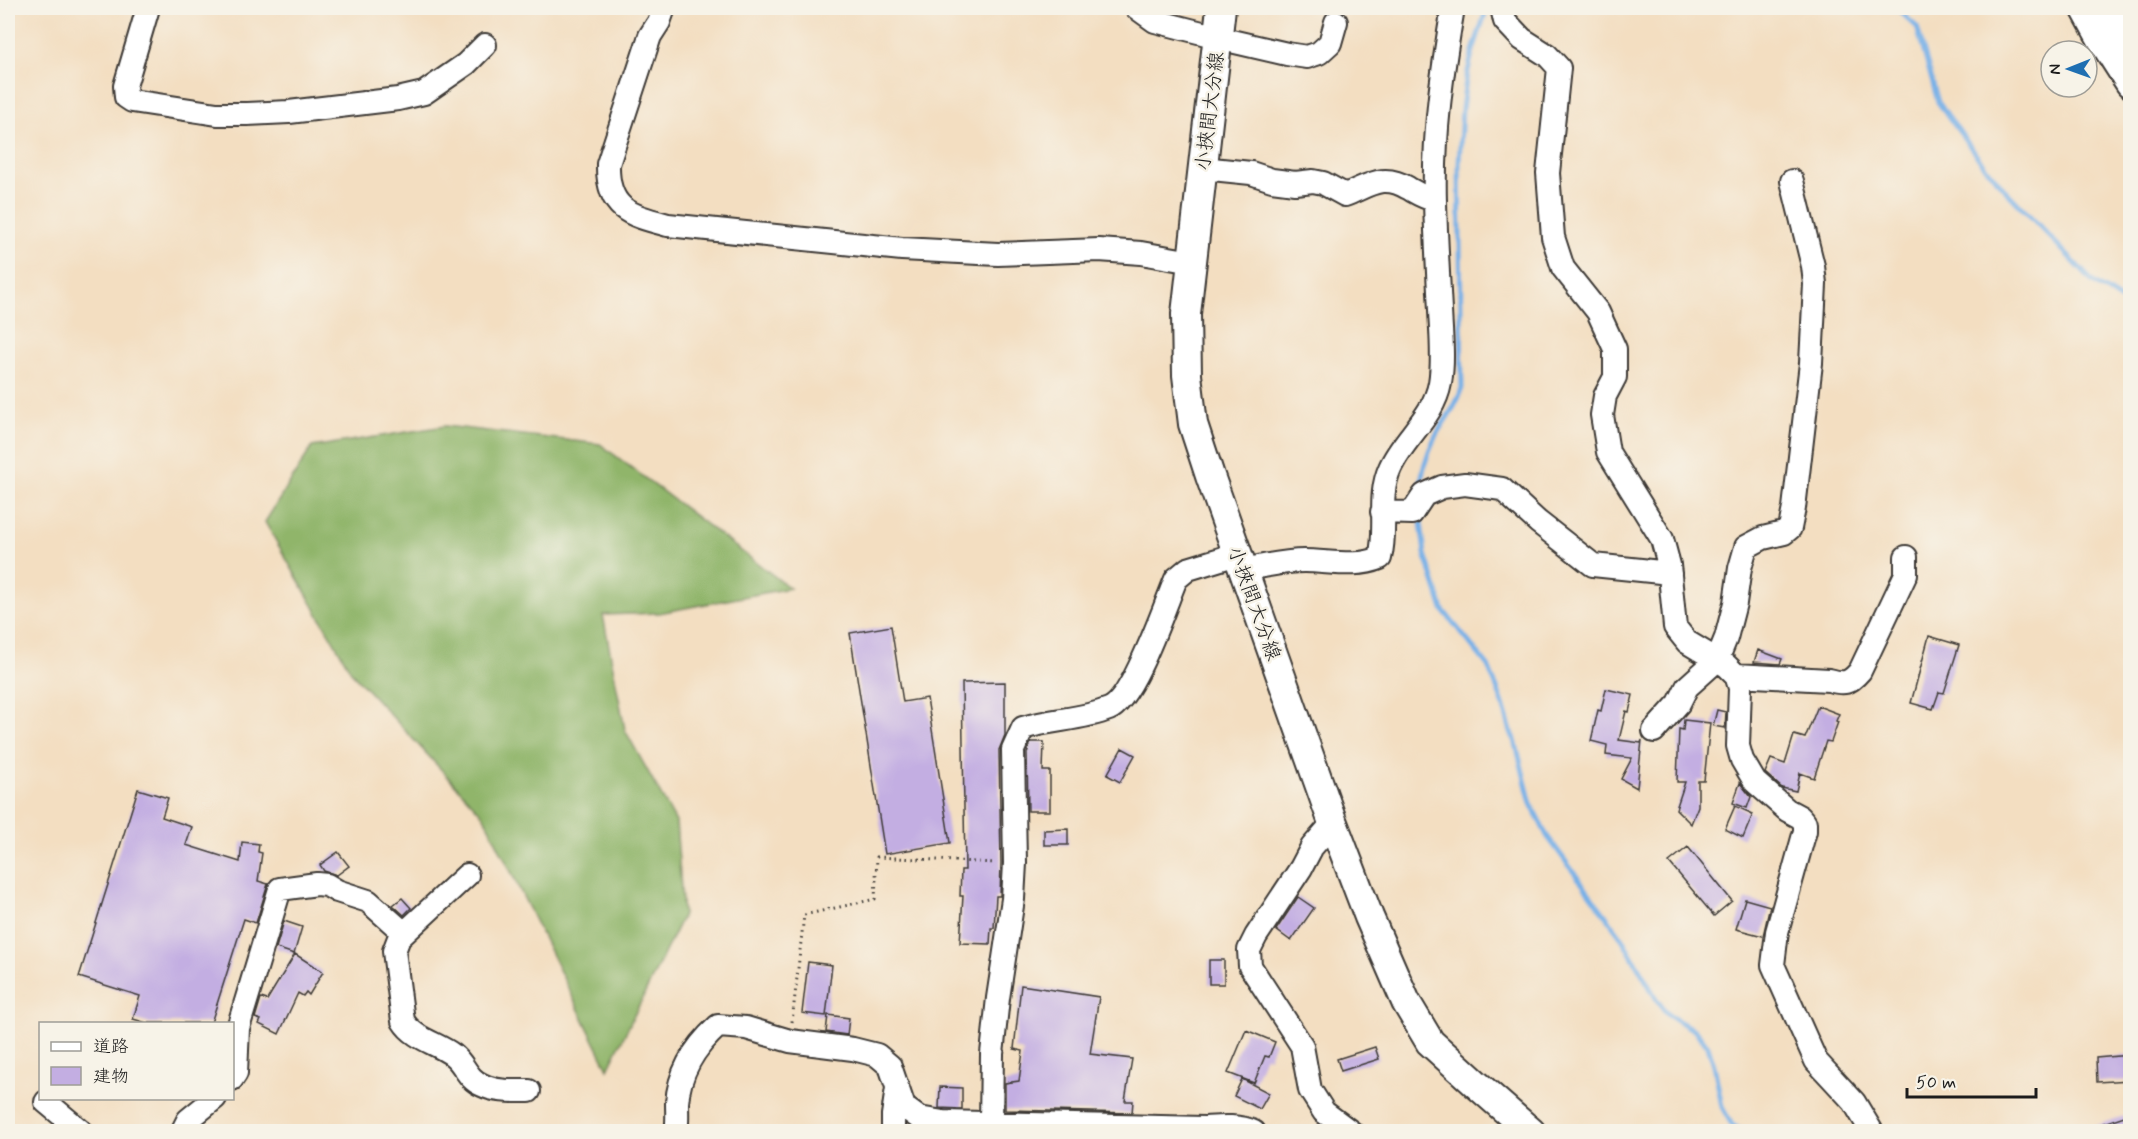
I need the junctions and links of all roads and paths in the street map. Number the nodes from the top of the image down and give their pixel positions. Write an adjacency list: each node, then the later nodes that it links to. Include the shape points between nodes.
1 (148, 8): 11 (street, via 125,86 126,96 132,101 217,114 289,112 424,93 466,64)
2 (664, 8): 17 (street, via 650,36 608,164 615,201 632,216 668,225 902,249 998,254 1099,250)
3 (1137, 8): 10 (street, via 1155,21)
4 (1221, 8): 10 (main road, 小挾間大分線)
5 (1454, 8): 16 (street, via 1441,79)
6 (1502, 8): 21 (street, via 1505,21 1522,39 1559,68 1548,173 1553,237 1563,268 1598,312 1615,349 1615,377 1605,396 1602,415 1608,452 1662,539)
7 (2085, 8): 13 (main road)
8 (2109, 8): 12 (main road)
9 (1336, 22): 10 (street, via 1330,42 1307,57)
10 (1218, 38): 14 (main road, 小挾間大分線)
11 (485, 45)
12 (2130, 45)
13 (2130, 83)
14 (1202, 168): 16 (street, via 1295,183 1323,183 1345,195 1388,179); 17 (main road, 小挾間大分線)
15 (1792, 181): 22 (street, via 1815,284 1811,363 1794,508 1790,528 1784,533 1746,547)
16 (1434, 200): 18 (street, via 1443,356 1440,384 1434,404 1390,468 1382,495)
17 (1192, 262): 20 (main road, 小挾間大分線, via 1186,314 1193,423)
18 (1382, 512): 20 (street, via 1380,558 1371,562); 21 (street, via 1412,513 1424,495 1442,487 1465,484 1502,489 1593,565)
19 (1905, 557): 23 (street, via 1905,574 1860,671 1851,682)
20 (1240, 562): 25 (main road, 小挾間大分線); 26 (street, via 1188,570 1176,579 1127,693 1112,708 1023,728 1013,750)
21 (1670, 573): 22 (street, via 1675,627 1687,642)
22 (1718, 660): 23 (street); 24 (street, via 1687,687 1679,703)
23 (1736, 675): 44 (street, via 1740,688 1738,746 1742,760 1755,782 1805,823 1777,932 1773,965 1815,1061 1854,1102)
24 (1654, 730)
25 (1333, 823): 42 (street, via 1312,847 1256,936 1250,950 1250,966 1302,1046 1310,1090 1324,1112); 43 (main road, 小挾間大分線, via 1378,939 1406,1002 1430,1042)
26 (1015, 864): 29 (path, via 877,857 875,899 804,915); 35 (street, via 992,1054)
27 (467, 875): 28 (street)
28 (404, 933): 30 (street, via 368,901 327,885 280,889 238,1028); 32 (street, via 394,951 403,1021 409,1030 456,1057 472,1079 482,1085)
29 (790, 1041): 31 (street, via 877,1055 890,1066); 39 (street, via 746,1028 718,1026 698,1044 683,1072)
30 (234, 1076)
31 (897, 1088): 35 (street, via 904,1107 919,1118); 40 (street)
32 (529, 1092)
33 (213, 1100): 38 (street, via 188,1120)
34 (46, 1102): 37 (street)
35 (991, 1123): 36 (street)
36 (1203, 1130): 41 (street)
37 (82, 1131)
38 (182, 1131)
39 (676, 1131)
40 (893, 1131)
41 (1254, 1131)
42 (1351, 1131)
43 (1532, 1131)
44 (1872, 1131)

